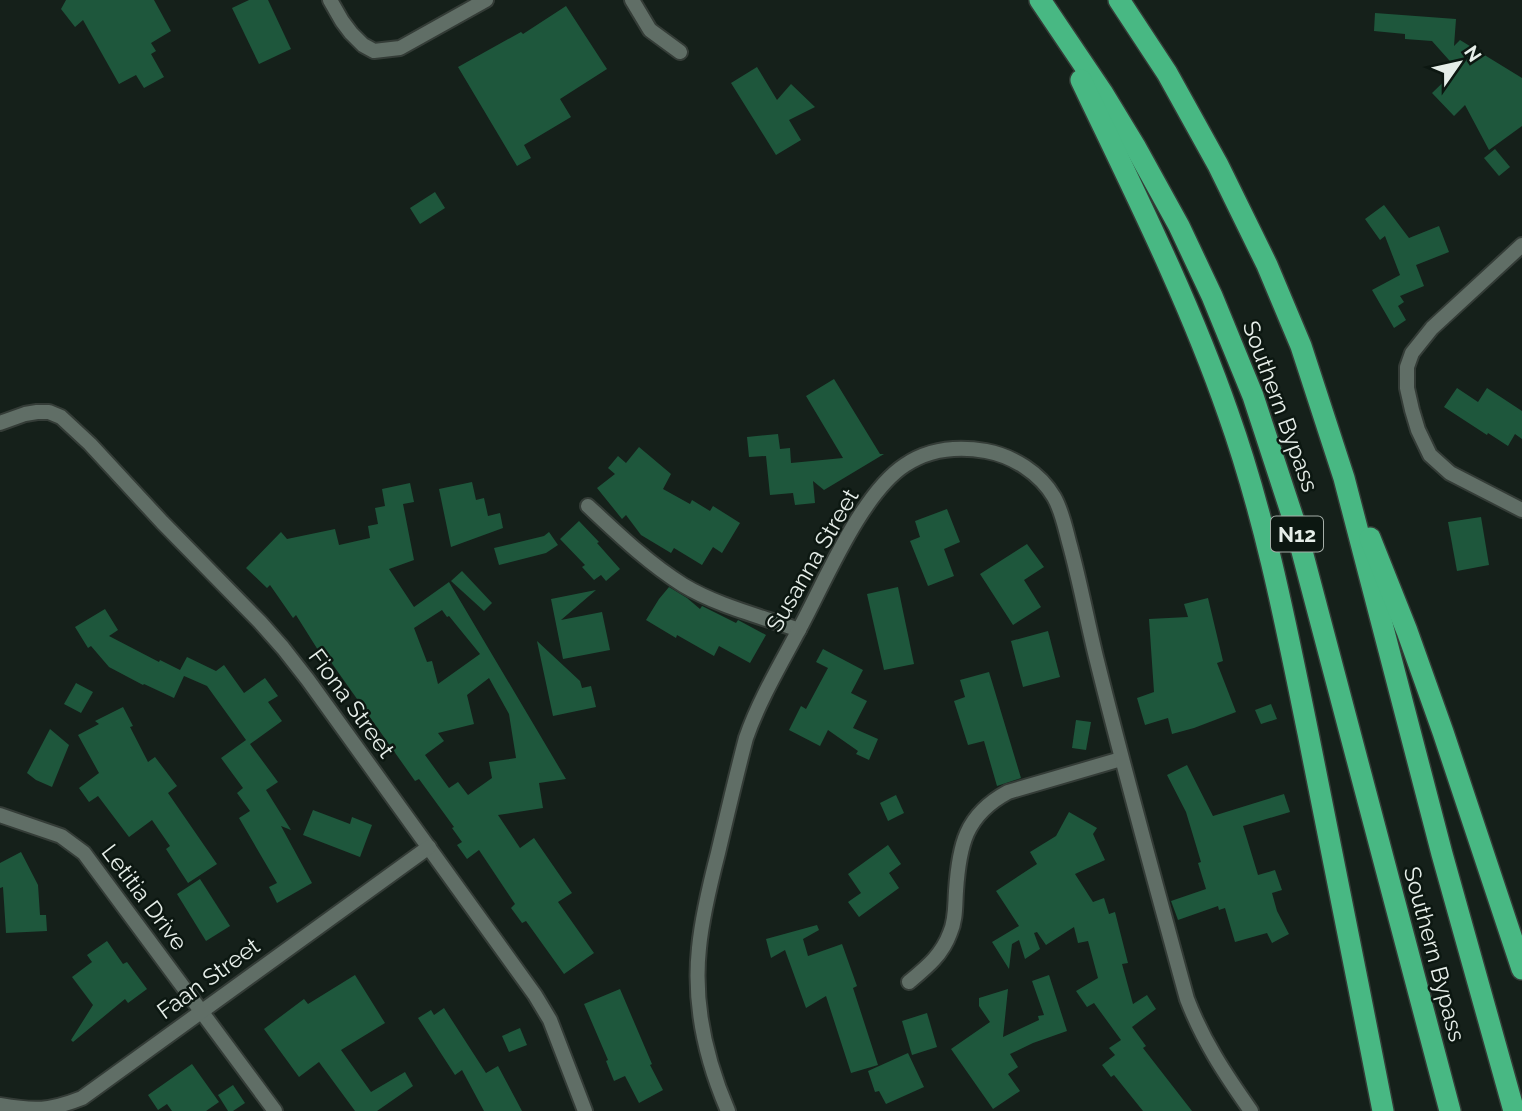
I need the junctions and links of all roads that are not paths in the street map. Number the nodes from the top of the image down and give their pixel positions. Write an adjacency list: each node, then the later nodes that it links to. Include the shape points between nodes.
1 (331, 0): 2 (street, via 351,33 374,51 400,48)
2 (486, 0)
3 (632, 0): 6 (street, via 649,30)
4 (1119, 0): 9 (highway, Southern Bypass / N12, via 1219,165 1268,265 1301,346)
5 (1044, 6): 24 (highway, via 1197,330 1262,520); 25 (highway, Southern Bypass / N12, via 1102,92 1179,226 1253,396 1294,522)
6 (680, 52)
7 (1522, 244): 11 (street, via 1432,328 1412,353 1407,387 1430,455 1450,473)
8 (0, 423): 15 (street, Fiona Street, via 49,412 79,432 283,648)
9 (1344, 478): 16 (highway, via 1406,631); 26 (highway, Southern Bypass / N12)
10 (588, 506): 12 (street, via 685,586)
11 (1522, 510)
12 (799, 630): 13 (street, Susanna Street, via 849,535 891,476 933,452 999,453 1036,475 1061,512); 22 (street, Susanna Street, via 746,738 699,950 704,1040)
13 (1121, 759): 17 (street, via 1008,792 977,817 958,860 951,931 942,951); 23 (street, Susanna Street, via 1187,999 1215,1059)
14 (0, 815): 18 (street, Letitia Drive, via 61,836 84,853)
15 (429, 847): 18 (street, Faan Street); 21 (street, Fiona Street, via 535,995 554,1030)
16 (1522, 969)
17 (909, 982)
18 (201, 1011): 19 (street, Faan Street, via 82,1098 42,1111); 20 (street, Letitia Drive)
19 (0, 1105)
20 (275, 1111)
21 (585, 1111)
22 (728, 1111)
23 (1251, 1111)
24 (1383, 1111)
25 (1450, 1111)
26 (1514, 1111)

